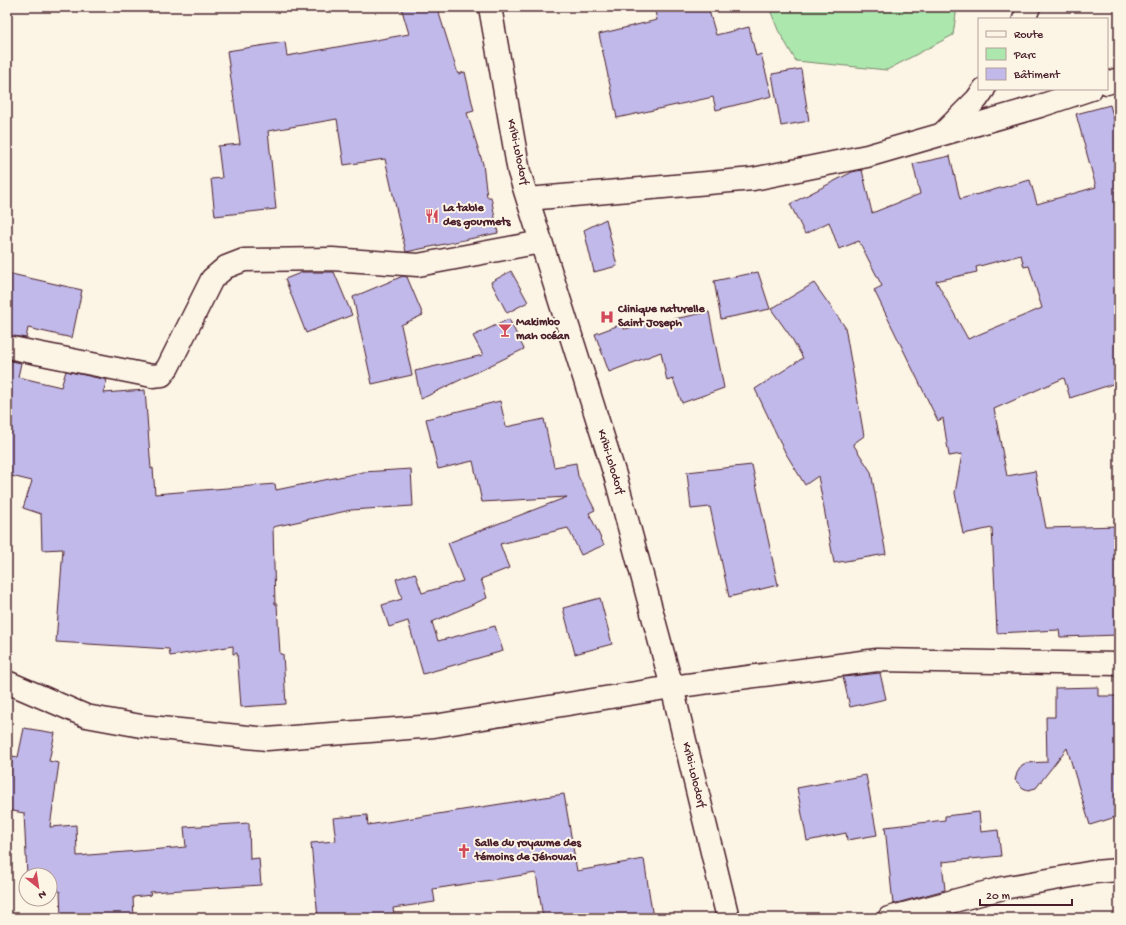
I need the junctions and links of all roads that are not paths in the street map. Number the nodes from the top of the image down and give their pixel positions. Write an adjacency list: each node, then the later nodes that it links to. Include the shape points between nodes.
1 (490, 7): 9 (street, Kribi-Lolodorf, via 519,172)
2 (1029, 7): 3 (street)
3 (1024, 18)
4 (1119, 79): 5 (street)
5 (1108, 83)
6 (983, 90): 8 (street)
7 (1088, 90): 8 (street)
8 (942, 134): 9 (street, via 867,156 754,179)
9 (528, 199): 10 (street, Kribi-Lolodorf)
10 (541, 242): 11 (street, via 418,265 332,259 244,260 226,268 212,279 168,367 162,375 157,376); 14 (street, Kribi-Lolodorf, via 615,475)
11 (7, 347)
12 (1119, 664): 14 (street, via 877,660)
13 (7, 682): 14 (street, via 86,716 141,726 267,739 434,726)
14 (672, 687): 16 (street, Kribi-Lolodorf)
15 (1119, 870): 17 (street, via 1003,888)
16 (728, 918)
17 (889, 918)

